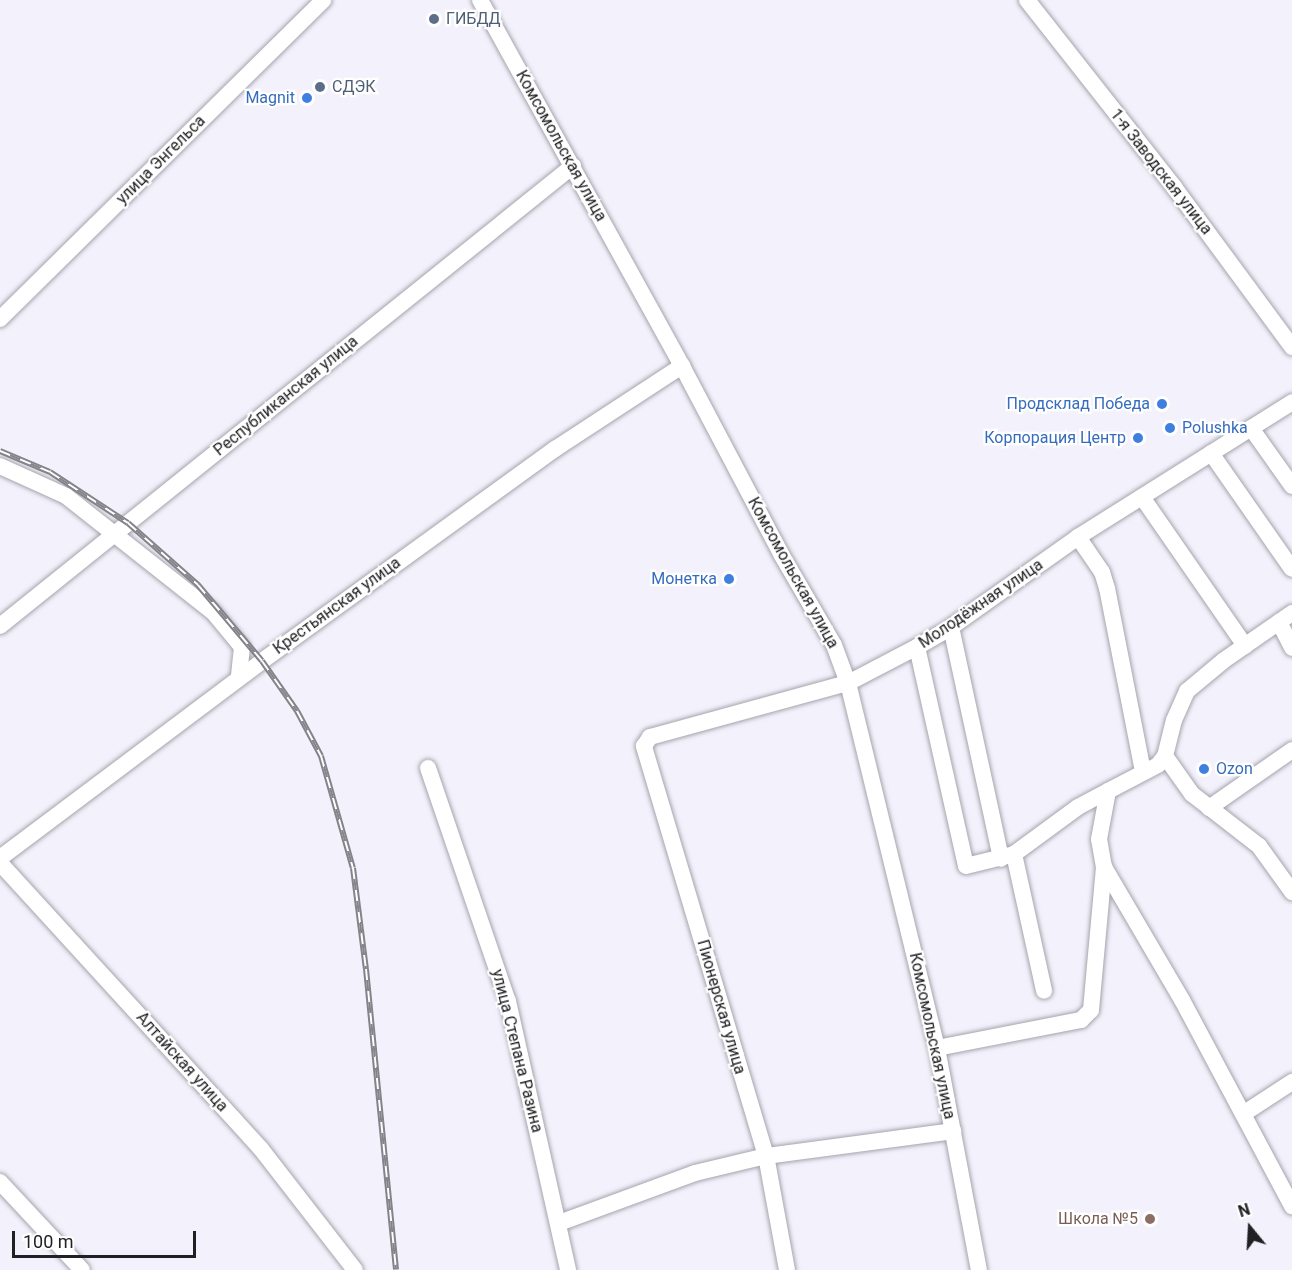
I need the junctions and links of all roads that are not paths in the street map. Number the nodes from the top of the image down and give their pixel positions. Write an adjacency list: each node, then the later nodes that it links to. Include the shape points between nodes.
1 (323, 0): 5 (street, улица Энгельса)
2 (480, 0): 4 (street, Комсомольская улица)
3 (1027, 0): 6 (street, 1-я Заводская улица, via 1174,187)
4 (573, 166): 7 (street, Комсомольская улица); 14 (street, Республиканская улица)
5 (0, 319)
6 (1292, 347)
7 (682, 366): 23 (street, Крестьянская улица, via 555,449); 24 (street, Комсомольская улица, via 781,554 834,645)
8 (1292, 402): 9 (street, Молодёжная улица)
9 (1251, 428): 10 (street, Молодёжная улица); 12 (street)
10 (1211, 453): 13 (street, Молодёжная улица); 16 (street)
11 (0, 466): 14 (street, via 66,496)
12 (1292, 486)
13 (1142, 497): 15 (street, Молодёжная улица); 20 (street)
14 (115, 535): 18 (street, Республиканская улица); 23 (street, via 213,612 242,647)
15 (1078, 537): 19 (street, Молодёжная улица); 29 (street, via 1102,572 1107,588)
16 (1292, 569)
17 (1286, 617): 20 (street); 22 (street)
18 (0, 626)
19 (951, 627): 21 (street, Молодёжная улица); 32 (street)
20 (1245, 646): 27 (street, via 1187,691 1174,720)
21 (917, 647): 24 (street, Молодёжная улица); 32 (street, via 966,866)
22 (1292, 648)
23 (239, 678): 33 (street, Крестьянская улица)
24 (848, 683): 25 (street, Молодёжная улица, via 650,737); 38 (street, Комсомольская улица)
25 (644, 746): 42 (street, Пионерская улица)
26 (1292, 750): 31 (street)
27 (1165, 756): 29 (street, via 1158,765); 31 (street, via 1186,787)
28 (428, 768): 45 (street, улица Степана Разина, via 508,1001)
29 (1143, 772): 30 (street)
30 (1108, 791): 32 (street); 35 (street, via 1099,839)
31 (1209, 808): 36 (street, via 1259,846)
32 (1008, 856): 37 (street)
33 (0, 858)
34 (0, 863): 47 (street, Алтайская улица, via 261,1149)
35 (1104, 867): 38 (street, via 1091,1010 1081,1020); 40 (street)
36 (1292, 892)
37 (1044, 991)
38 (937, 1048): 41 (street, Комсомольская улица)
39 (1292, 1082): 40 (street)
40 (1243, 1114): 44 (street)
41 (952, 1131): 42 (street); 50 (street, Комсомольская улица)
42 (766, 1156): 45 (street, via 695,1173); 49 (street, Пионерская улица)
43 (0, 1182): 46 (street)
44 (1292, 1206)
45 (559, 1223): 48 (street, улица Степана Разина)
46 (82, 1270)
47 (355, 1270)
48 (567, 1270)
49 (787, 1270)
50 (979, 1270)

